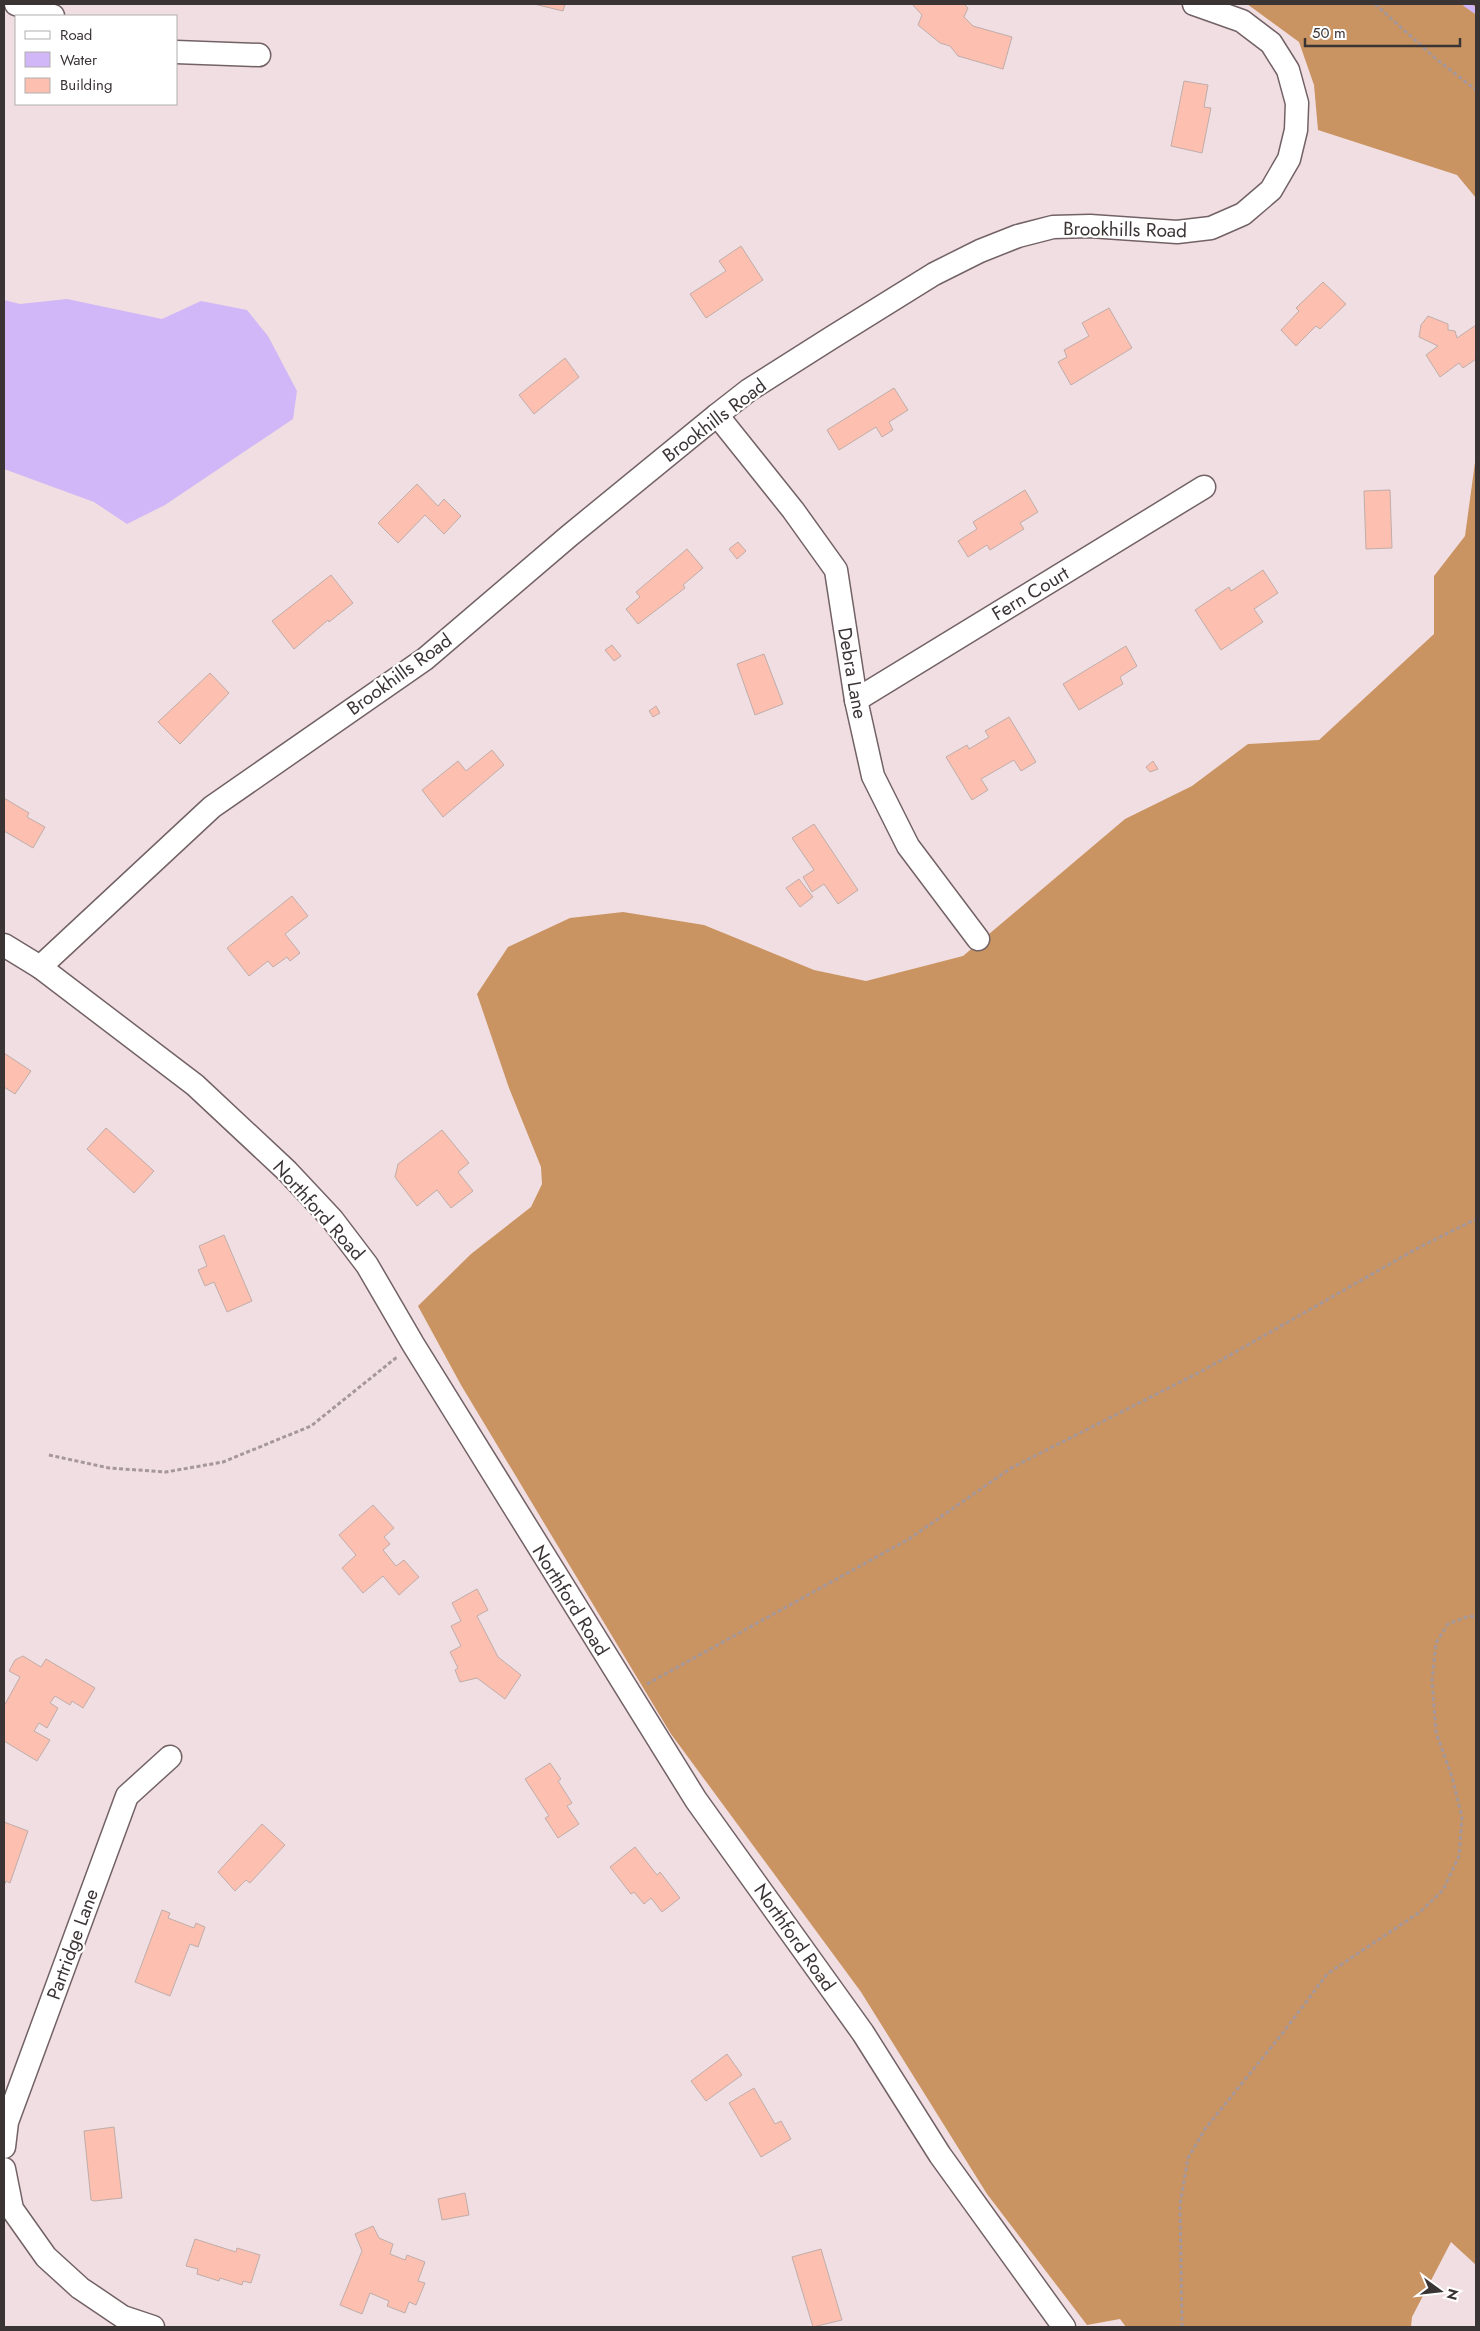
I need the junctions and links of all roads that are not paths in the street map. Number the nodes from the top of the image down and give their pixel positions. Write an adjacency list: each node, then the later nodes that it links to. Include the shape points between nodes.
1 (16, 4): 3 (street)
2 (1194, 4): 6 (street, Brookhills Road, via 1242,21 1270,43 1288,70 1297,103 1296,130 1289,159 1271,190 1242,214 1211,228 1177,232 1053,227 980,251 934,274 830,338 749,390)
3 (50, 15)
4 (178, 52): 5 (street)
5 (259, 55)
6 (717, 415): 8 (street, Debra Lane, via 794,510 836,570); 11 (street, Brookhills Road, via 425,659 212,807)
7 (1204, 487): 8 (street, Fern Court)
8 (856, 700): 9 (street, Debra Lane, via 873,776 904,837)
9 (978, 939)
10 (4, 945): 11 (street, Northford Road)
11 (40, 967): 16 (street, Northford Road, via 195,1085 287,1171 332,1220 367,1265 696,1800 863,2033 940,2155)
12 (170, 1757): 13 (street, Partridge Lane, via 127,1796 6,2122)
13 (4, 2147)
14 (4, 2169): 15 (street, via 12,2209 46,2257 80,2288 116,2312)
15 (153, 2327)
16 (1064, 2327)

